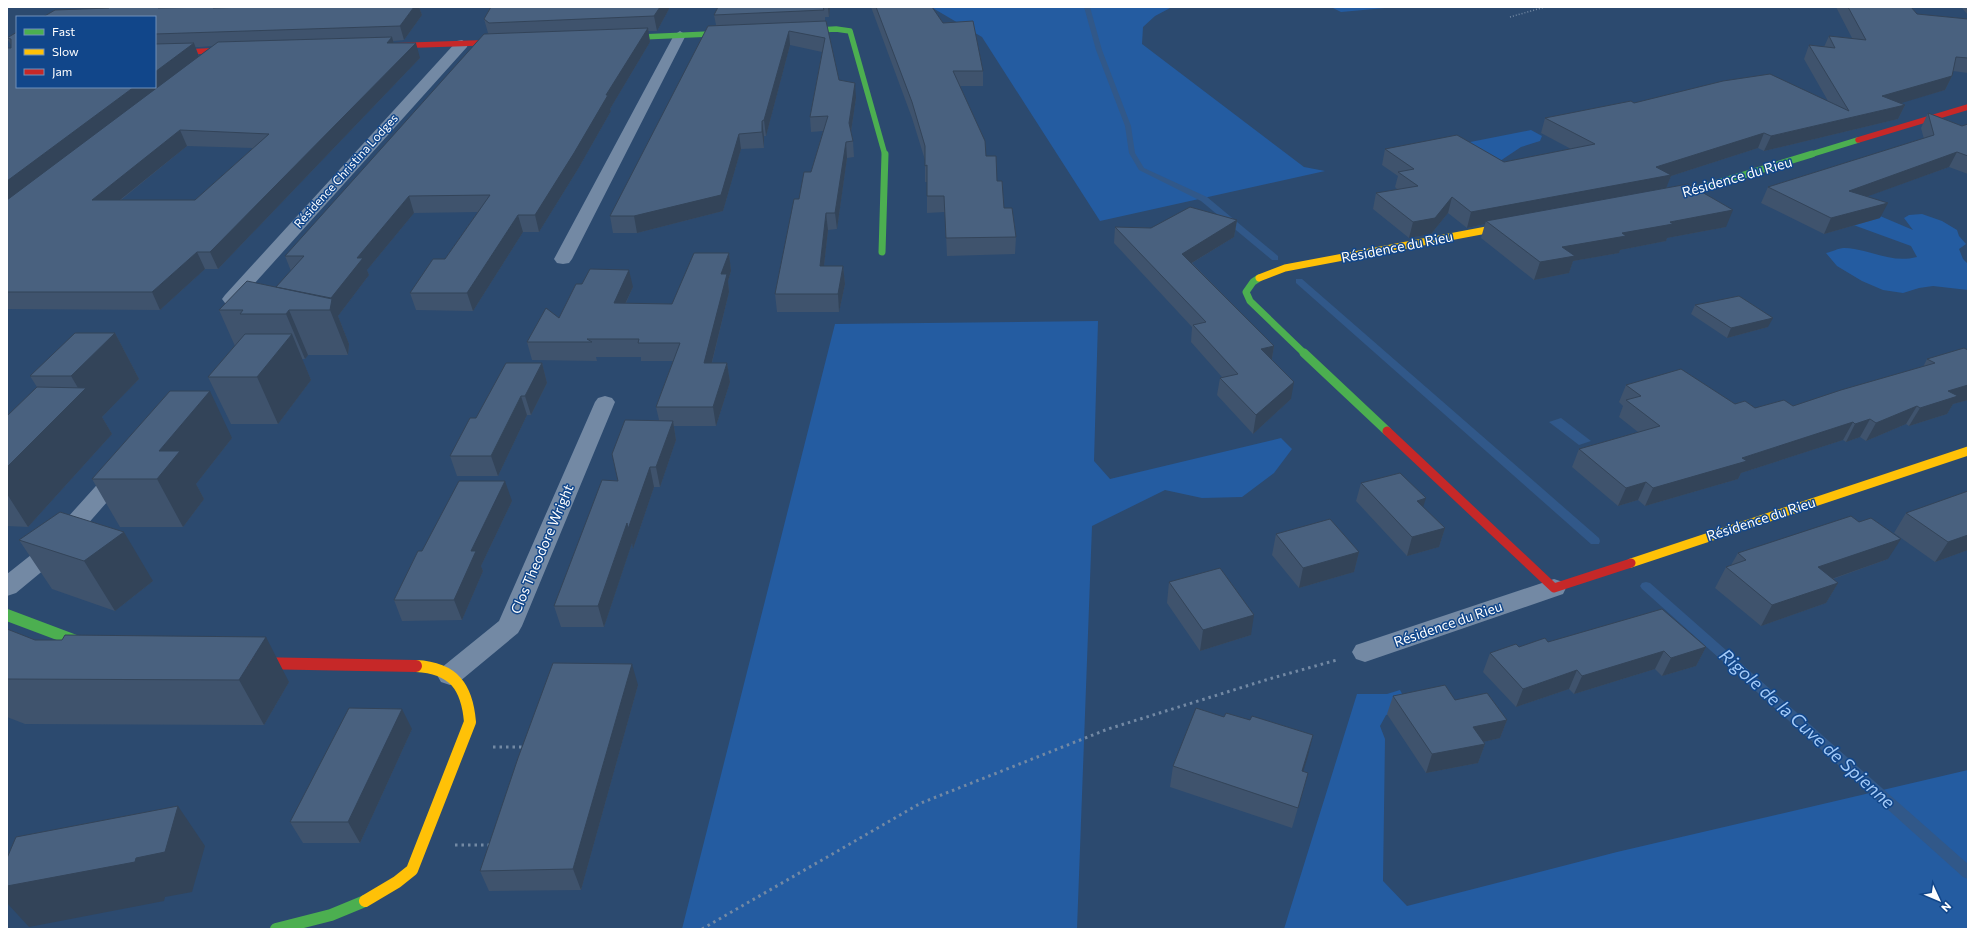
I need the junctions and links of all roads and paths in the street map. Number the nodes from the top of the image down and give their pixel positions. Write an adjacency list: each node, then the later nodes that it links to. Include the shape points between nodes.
1 (1545, 7): 2 (path)
2 (1510, 17)
3 (789, 31): 17 (street, via 836,29 850,31 854,37 885,151)
4 (743, 33): 5 (street)
5 (680, 35): 6 (street); 18 (street)
6 (610, 38)
7 (516, 42): 8 (street)
8 (462, 44): 9 (street); 19 (street, Résidence Christina Lodges)
9 (376, 46)
10 (243, 50): 11 (street)
11 (220, 51): 12 (street); 13 (street)
12 (156, 53)
13 (201, 65)
14 (1968, 107): 15 (street, Résidence du Rieu, via 1685,193)
15 (1661, 197)
16 (1520, 224): 24 (street, Résidence du Rieu, via 1285,268 1256,279 1246,292 1250,300)
17 (882, 252)
18 (563, 259)
19 (230, 299)
20 (606, 402): 29 (street, Clos Theodore Wright, via 509,626)
21 (1968, 451): 24 (street, Résidence du Rieu)
22 (134, 458): 23 (street, via 49,553)
23 (7, 587)
24 (1554, 588): 27 (street, Résidence du Rieu)
25 (7, 615): 26 (street)
26 (104, 650)
27 (1365, 652): 35 (path, via 1269,678 1108,730 921,803)
28 (242, 663): 29 (street, via 422,666)
29 (450, 675): 30 (street, via 463,688 469,708 470,722)
30 (461, 746): 31 (path); 32 (street)
31 (527, 747)
32 (422, 844): 33 (path); 34 (street, via 412,870 395,885 371,899 347,910)
33 (494, 845)
34 (276, 929)
35 (702, 929)

